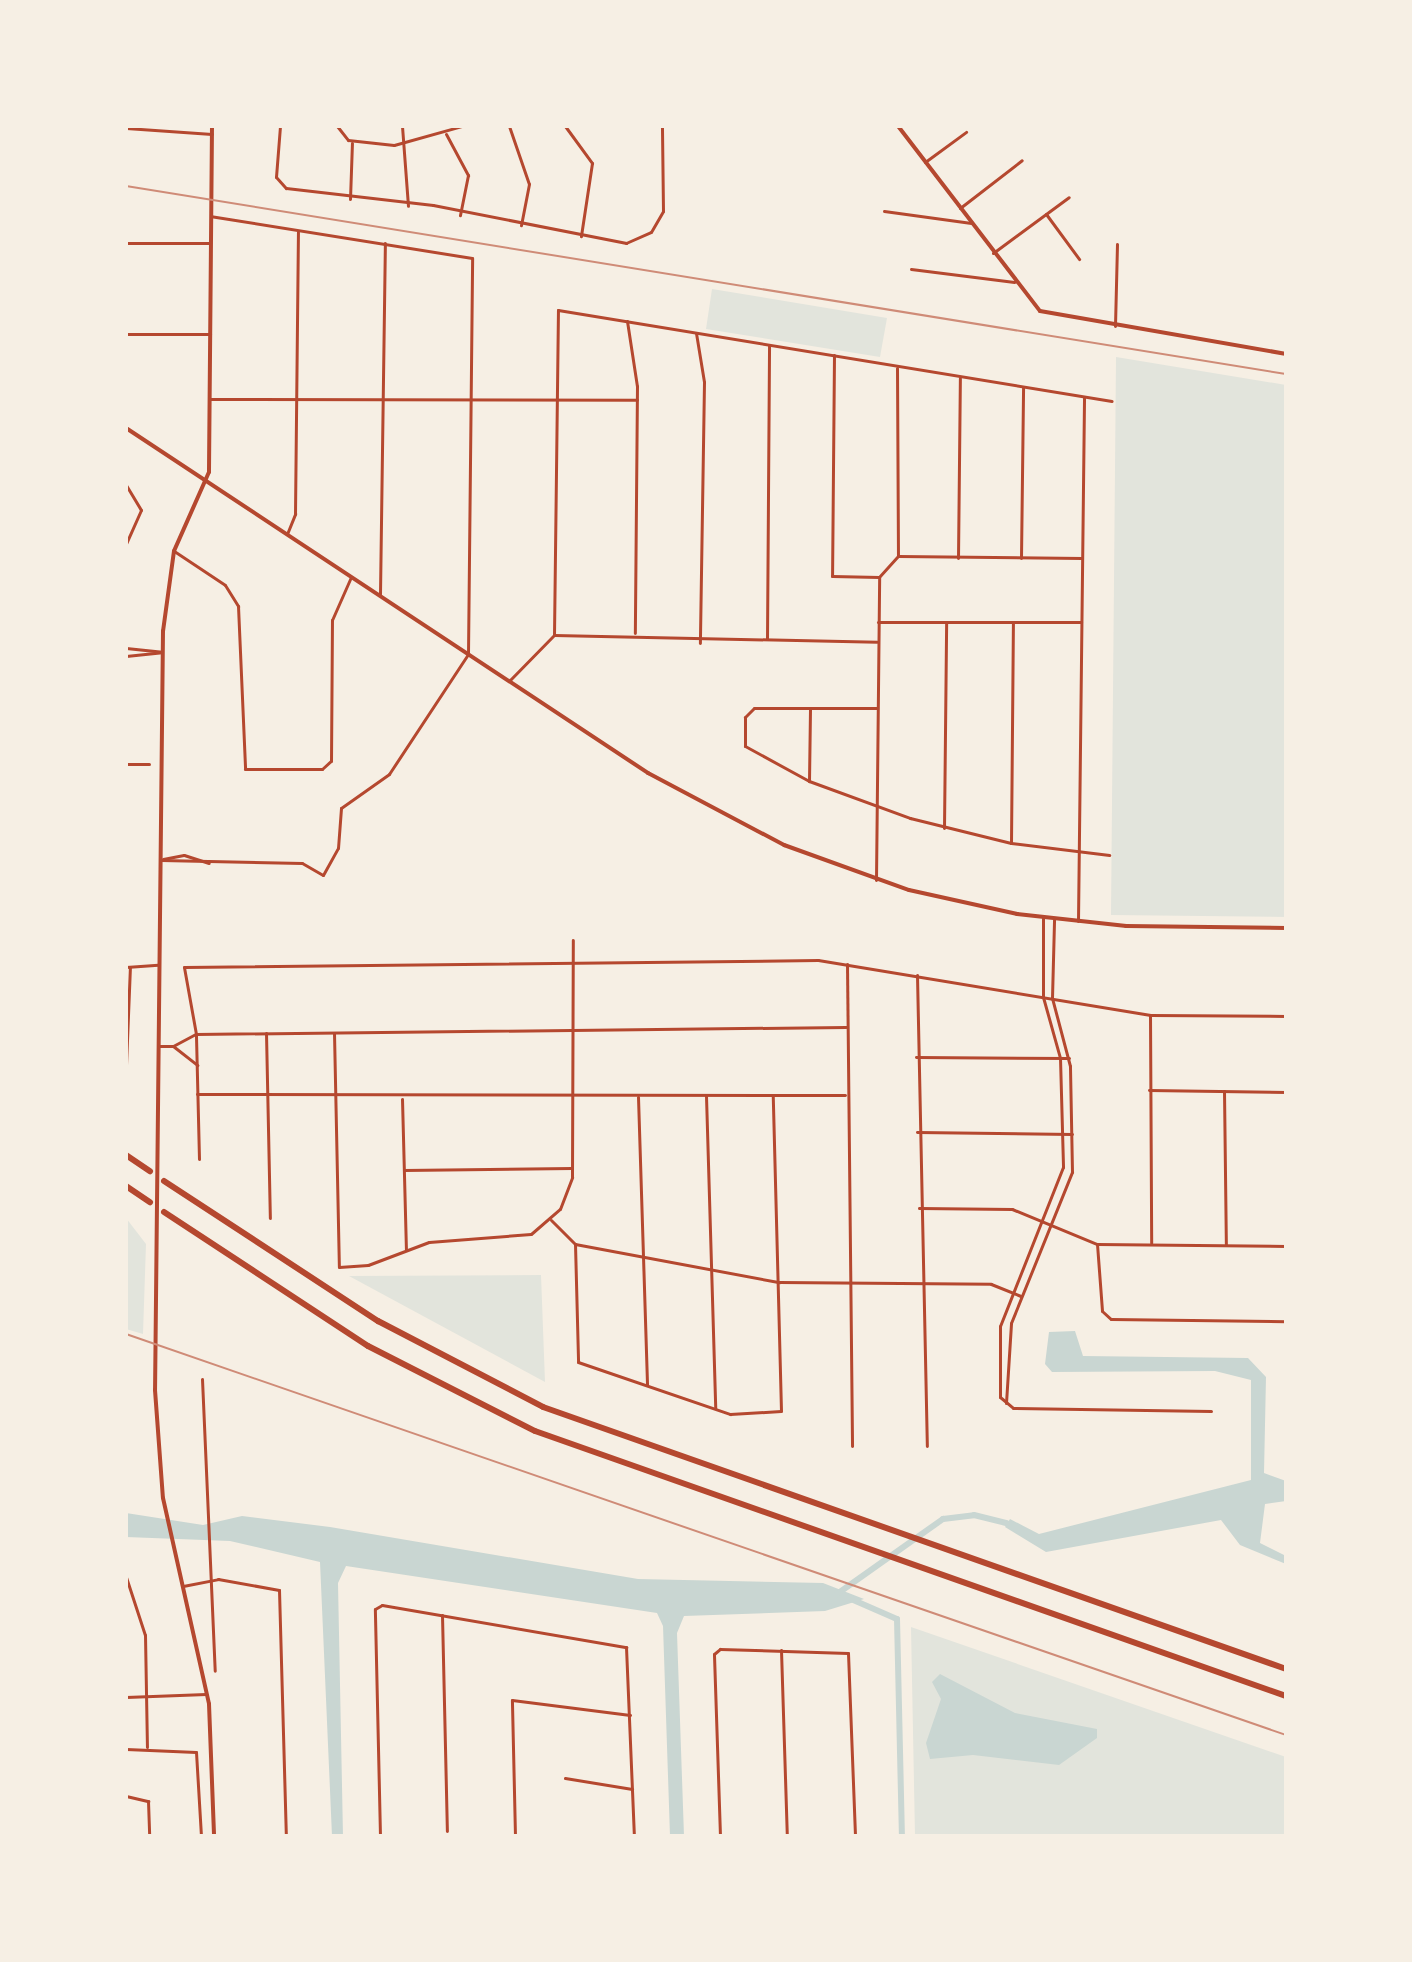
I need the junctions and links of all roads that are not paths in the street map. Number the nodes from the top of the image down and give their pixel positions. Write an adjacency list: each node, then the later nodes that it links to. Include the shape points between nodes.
1 (212, 126): 12 (street)
2 (280, 126): 19 (street, via 279,185)
3 (337, 126): 14 (street)
4 (402, 126): 15 (street)
5 (462, 126): 13 (street)
6 (509, 126): 27 (street, via 529,184)
7 (565, 126): 29 (street, via 592,163)
8 (662, 126): 29 (street, via 664,207 657,224 626,243)
9 (898, 126): 17 (street)
10 (126, 128): 12 (street)
11 (966, 132): 17 (street)
12 (212, 134): 25 (street)
13 (446, 134): 15 (street); 24 (street, via 468,175)
14 (352, 141): 15 (street); 19 (street)
15 (403, 144): 20 (street)
16 (1022, 160): 21 (street)
17 (925, 162): 21 (street)
18 (1069, 197): 23 (street)
19 (350, 199): 20 (street)
20 (408, 206): 24 (street)
21 (960, 208): 26 (street)
22 (884, 211): 26 (street)
23 (1046, 214): 34 (street); 35 (street)
24 (460, 215): 27 (street)
25 (211, 216): 28 (street); 31 (street)
26 (971, 223): 34 (street)
27 (521, 226): 29 (street)
28 (298, 230): 32 (street); 49 (street)
29 (581, 236)
30 (126, 243): 31 (street)
31 (211, 243): 42 (street)
32 (385, 243): 51 (street); 53 (street, via 472,258)
33 (1117, 244): 39 (street)
34 (993, 253): 37 (street)
35 (1079, 259)
36 (911, 269): 37 (street)
37 (1014, 282): 39 (street, via 1044,313)
38 (627, 321): 40 (street); 54 (street, via 558,310); 55 (street)
39 (1115, 326): 44 (street)
40 (696, 333): 43 (street); 78 (street, via 704,382)
41 (126, 334): 42 (street)
42 (210, 334): 52 (street)
43 (769, 345): 45 (street); 76 (street)
44 (1286, 354)
45 (834, 355): 46 (street); 68 (street, via 832,576)
46 (897, 367): 47 (street); 63 (street)
47 (960, 377): 48 (street); 64 (street)
48 (1023, 387): 50 (street); 65 (street)
49 (297, 397): 51 (street); 52 (street); 60 (street, via 295,517)
50 (1084, 397): 56 (street); 66 (street)
51 (384, 398): 53 (street); 69 (street)
52 (210, 399): 58 (street)
53 (471, 399): 54 (street); 81 (street)
54 (557, 400): 55 (street); 75 (street)
55 (637, 400): 74 (street)
56 (1112, 401)
57 (126, 428): 58 (street)
58 (206, 481): 60 (street); 62 (street)
59 (126, 485): 61 (street, via 141,513)
60 (287, 534): 67 (street)
61 (126, 543)
62 (174, 551): 67 (street, via 235,599 241,766 327,766 332,620); 80 (street)
63 (898, 556): 64 (street); 68 (street)
64 (958, 558): 65 (street)
65 (1021, 558): 66 (street)
66 (1084, 559): 73 (street)
67 (351, 577): 69 (street)
68 (879, 577): 70 (street)
69 (380, 598): 81 (street)
70 (878, 622): 71 (street); 77 (street)
71 (946, 622): 72 (street); 90 (street)
72 (1013, 622): 73 (street); 91 (street)
73 (1081, 622): 92 (street)
74 (635, 633): 75 (street); 78 (street)
75 (554, 635): 83 (street)
76 (767, 639): 77 (street); 78 (street)
77 (878, 642): 85 (street)
78 (700, 643)
79 (126, 648): 80 (street)
80 (162, 652): 82 (street); 94 (street)
81 (468, 654): 83 (street); 95 (street, via 389,774 341,808 338,848 323,875 302,863)
82 (126, 656)
83 (509, 681): 96 (street, via 719,814)
84 (810, 708): 85 (street); 88 (street); 88 (street, via 754,708 745,717 750,752)
85 (877, 708): 89 (street)
86 (126, 764): 87 (street)
87 (149, 764)
88 (809, 781): 89 (street)
89 (877, 808): 90 (street); 96 (street)
90 (944, 828): 91 (street)
91 (1011, 843): 92 (street)
92 (1079, 853): 93 (street); 99 (street)
93 (1109, 855)
94 (161, 860): 95 (street); 95 (street, via 184,855); 104 (street)
95 (209, 863)
96 (876, 880): 97 (street)
97 (1043, 918): 98 (street); 107 (street)
98 (1054, 919): 99 (street); 108 (street)
99 (1078, 923): 100 (street)
100 (1286, 928)
101 (573, 940): 102 (street)
102 (573, 962): 103 (street); 112 (street); 115 (street, via 184,967)
103 (847, 964): 106 (street); 111 (street)
104 (160, 965): 105 (street); 116 (street)
105 (128, 967): 121 (street)
106 (917, 975): 107 (street); 118 (street)
107 (1043, 997): 108 (street); 119 (street)
108 (1052, 998): 109 (street); 120 (street)
109 (1150, 1015): 110 (street); 123 (street)
110 (1286, 1016)
111 (846, 1027): 112 (street); 130 (street)
112 (572, 1030): 114 (street); 133 (street)
113 (266, 1033): 114 (street); 115 (street); 127 (street)
114 (334, 1033): 125 (street)
115 (196, 1034): 117 (street); 122 (street)
116 (158, 1046): 117 (street); 175 (street, via 155,1364 166,1513)
117 (173, 1046): 122 (street)
118 (916, 1057): 119 (street); 135 (street)
119 (1060, 1058): 120 (street); 136 (street)
120 (1069, 1058): 137 (street)
121 (126, 1065)
122 (197, 1065): 128 (street)
123 (1149, 1090): 124 (street); 154 (street)
124 (1224, 1091): 126 (street); 155 (street)
125 (334, 1092): 127 (street); 134 (street); 157 (street, via 339,1267)
126 (1286, 1092)
127 (266, 1093): 128 (street); 148 (street)
128 (197, 1094): 139 (street)
129 (773, 1095): 130 (street); 131 (street); 160 (street)
130 (845, 1095): 161 (street)
131 (706, 1096): 132 (street); 159 (street)
132 (638, 1097): 133 (street); 158 (street)
133 (572, 1098): 134 (street); 140 (street)
134 (402, 1099): 141 (street)
135 (917, 1132): 136 (street); 146 (street)
136 (1063, 1134): 137 (street); 150 (street, via 1063,1167)
137 (1072, 1134): 151 (street, via 1070,1185)
138 (126, 1155): 142 (highway)
139 (199, 1159)
140 (572, 1168): 141 (street); 149 (street, via 567,1196)
141 (404, 1170): 157 (street)
142 (150, 1171)
143 (164, 1181): 178 (highway, via 360,1310 487,1381 630,1441)
144 (126, 1189): 145 (highway)
145 (149, 1202)
146 (919, 1208): 150 (street, via 1012,1209); 162 (street)
147 (164, 1212): 182 (highway, via 333,1324 469,1401 593,1455)
148 (270, 1218)
149 (551, 1220): 152 (street); 157 (street, via 513,1239 438,1241)
150 (1045, 1223): 151 (street); 163 (street)
151 (1053, 1226): 153 (street); 164 (street)
152 (575, 1244): 158 (street); 167 (street, via 578,1362)
153 (1097, 1244): 154 (street); 165 (street, via 1102,1311 1111,1319)
154 (1151, 1245): 155 (street)
155 (1226, 1245): 156 (street)
156 (1286, 1246)
157 (406, 1250)
158 (643, 1256): 159 (street); 167 (street)
159 (711, 1269): 160 (street); 169 (street)
160 (779, 1282): 161 (street); 169 (street, via 781,1411)
161 (848, 1282): 162 (street); 171 (street)
162 (922, 1283): 163 (street); 172 (street)
163 (1015, 1290): 164 (street); 168 (street, via 997,1346)
164 (1021, 1296): 168 (street, via 1008,1337)
165 (1286, 1321)
166 (202, 1379): 174 (street)
167 (647, 1385): 169 (street)
168 (1006, 1403): 170 (street)
169 (715, 1409)
170 (1211, 1411)
171 (852, 1446)
172 (927, 1446)
173 (126, 1577): 181 (street, via 145,1635)
174 (209, 1580): 175 (street); 179 (street); 192 (street, via 279,1590)
175 (183, 1586): 180 (street)
176 (442, 1615): 184 (street, via 626,1647); 190 (street); 191 (street, via 378,1606)
177 (781, 1650): 200 (street, via 716,1650); 201 (street); 202 (street, via 848,1653)
178 (1286, 1669)
179 (215, 1671)
180 (207, 1694): 181 (street); 195 (street)
181 (146, 1696): 183 (street); 185 (street)
182 (1286, 1696)
183 (126, 1697)
184 (630, 1715): 188 (street); 198 (street, via 515,1697)
185 (147, 1747): 186 (street); 194 (street, via 193,1749)
186 (126, 1749)
187 (565, 1778): 188 (street)
188 (632, 1789): 199 (street)
189 (126, 1796): 193 (street, via 146,1798)
190 (447, 1832): 191 (street); 197 (street)
191 (380, 1834): 192 (street)
192 (286, 1835): 196 (street)
193 (149, 1836)
194 (201, 1836)
195 (214, 1836)
196 (236, 1836)
197 (480, 1836)
198 (515, 1836)
199 (634, 1836)
200 (720, 1836)
201 (787, 1836)
202 (855, 1836)

